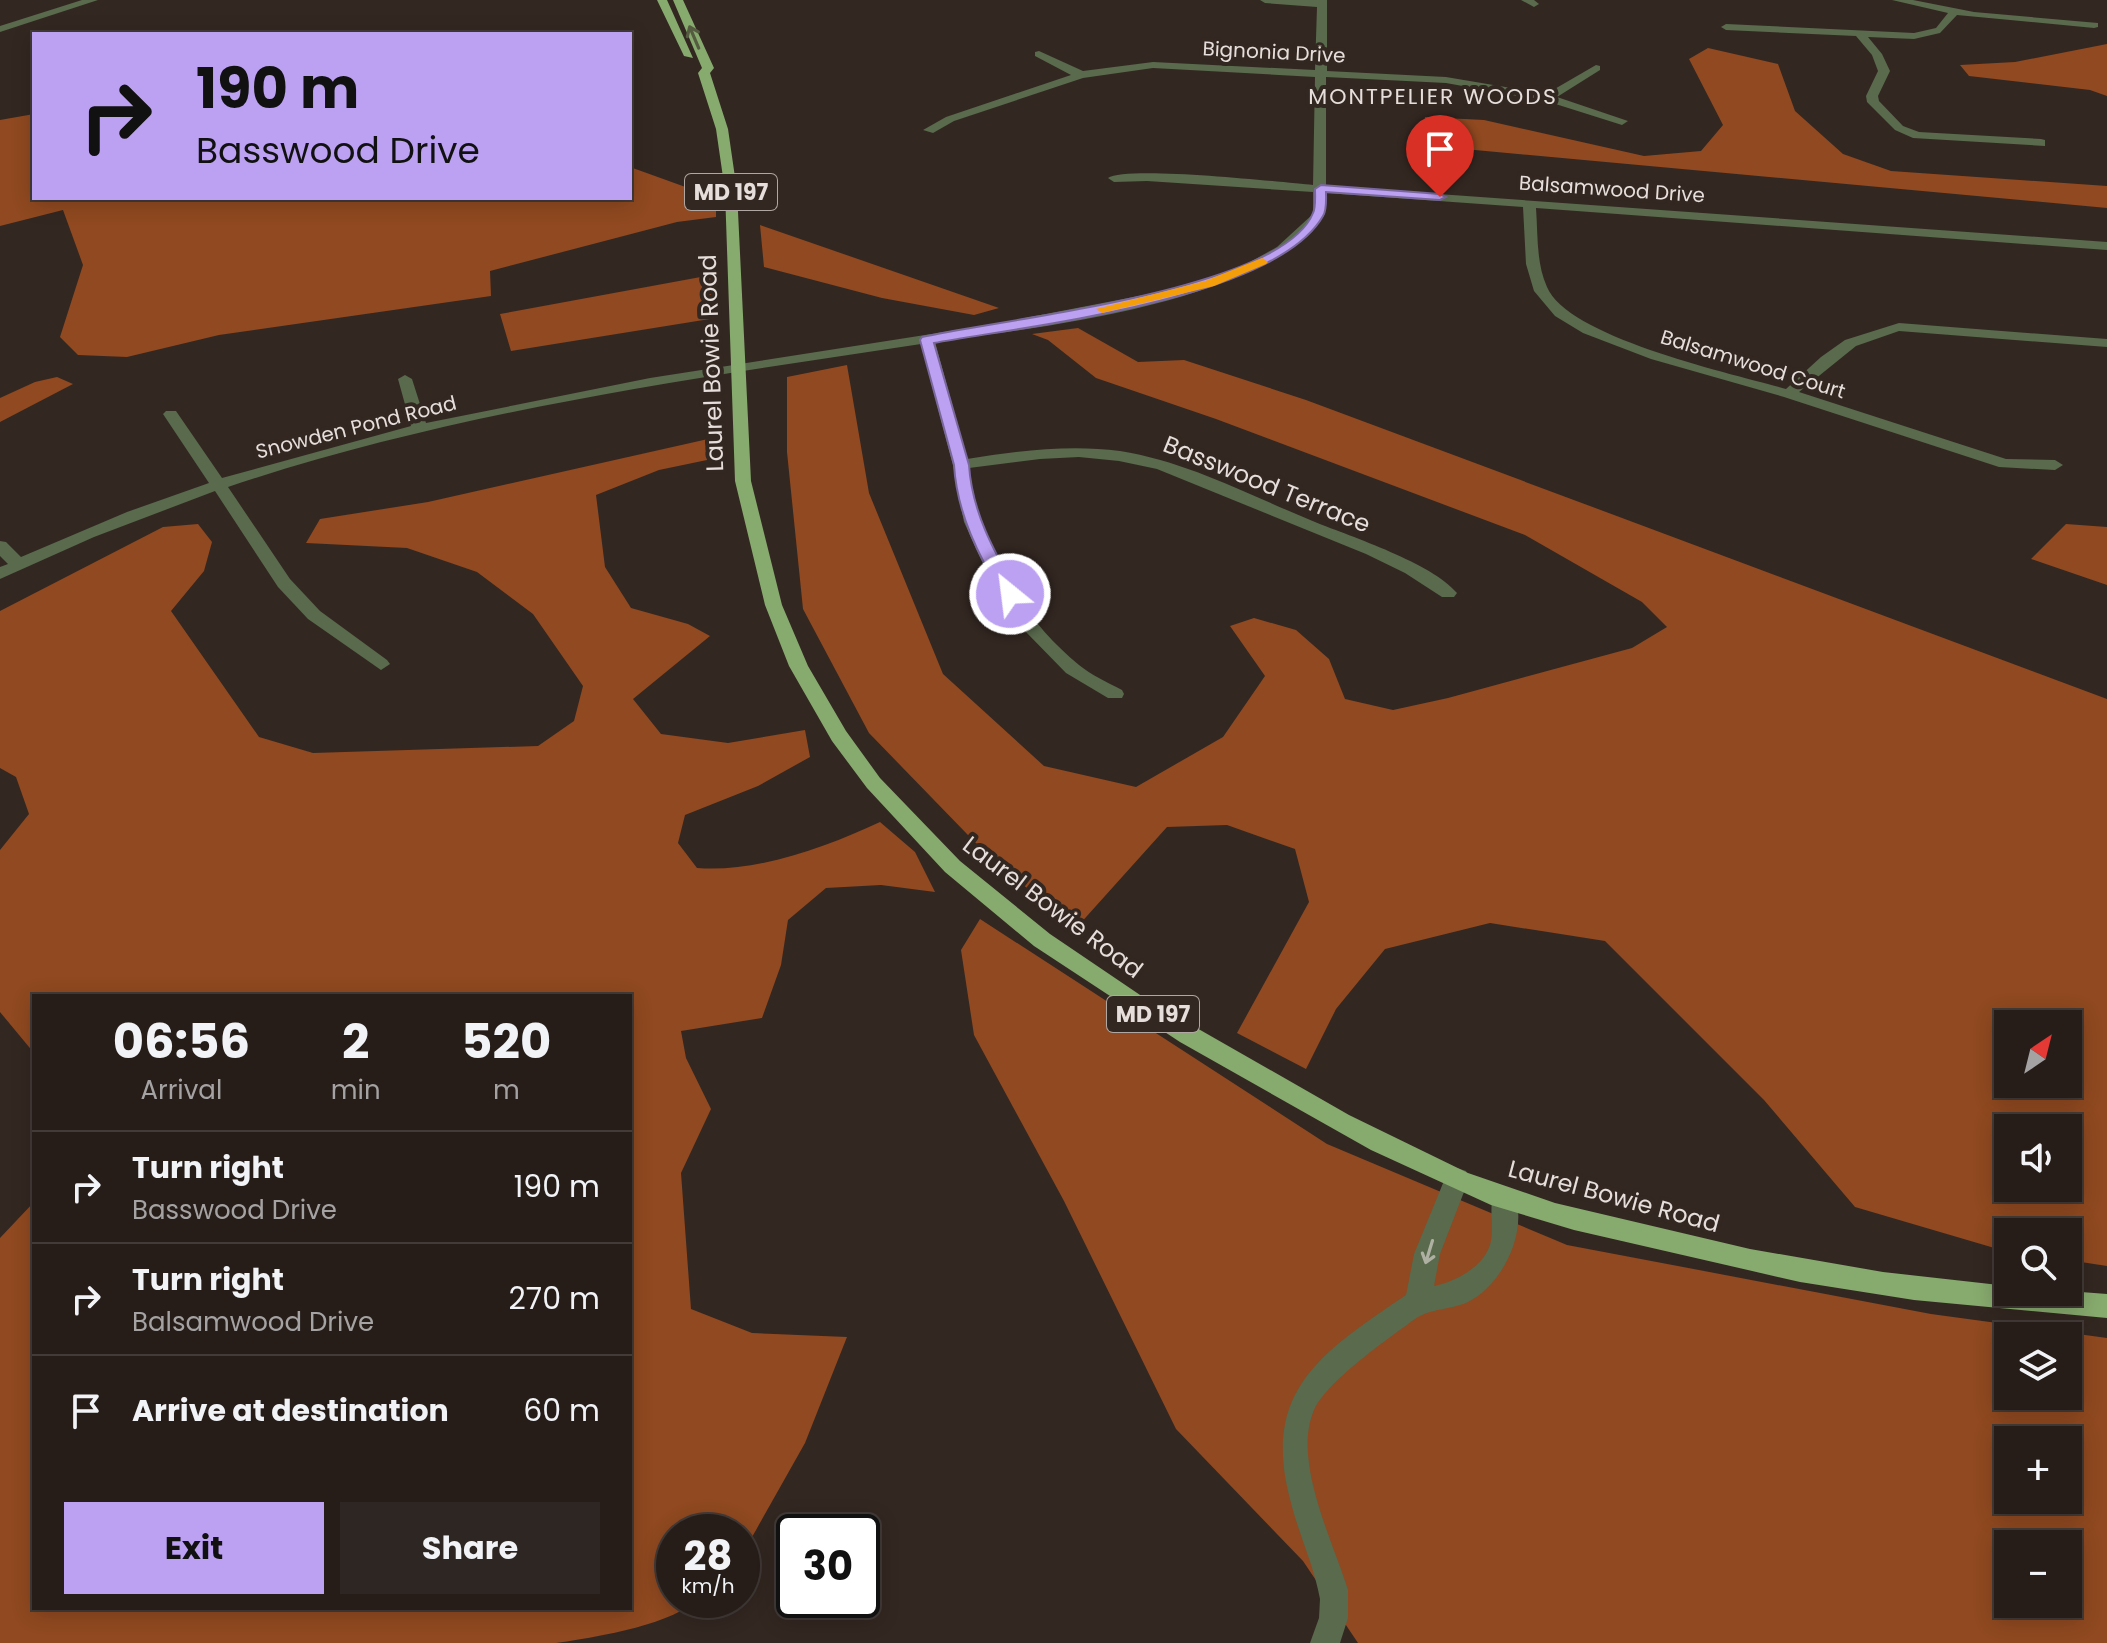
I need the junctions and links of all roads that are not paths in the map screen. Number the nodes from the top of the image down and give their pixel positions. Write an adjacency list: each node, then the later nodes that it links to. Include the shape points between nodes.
1 (93, 0): 10 (street)
2 (662, 0): 14 (main road, Laurel Bowie Road / MD 197, via 696,69)
3 (678, 0): 14 (main road, Laurel Bowie Road / MD 197, one-way to 3, via 708,68)
4 (1265, 0): 6 (street)
5 (1897, 0): 7 (street)
6 (1321, 2): 15 (street, Snowden Pond Road)
7 (1954, 12): 8 (street); 11 (street, via 1933,32)
8 (2094, 25)
9 (1726, 27): 11 (street)
10 (0, 29)
11 (1860, 35): 20 (street, via 1884,71 1873,102 1905,132)
12 (1039, 54): 16 (street)
13 (1596, 68): 17 (street)
14 (704, 73): 27 (main road, Laurel Bowie Road / MD 197, via 722,129 731,191)
15 (1320, 73): 16 (street, Bignonia Drive, via 1153,65); 17 (street, Bignonia Drive, via 1446,80); 22 (street, Snowden Pond Road)
16 (1081, 75): 19 (street, Bignonia Drive)
17 (1548, 98): 18 (street, Bignonia Drive)
18 (1622, 121)
19 (929, 130)
20 (2041, 143)
21 (1114, 178): 22 (street, Balsamwood Drive)
22 (1321, 189): 23 (street, Balsamwood Drive); 25 (street, Snowden Pond Road, via 1319,214 1300,237 1237,273 1138,302)
23 (1529, 203): 24 (street, Balsamwood Drive); 29 (street, Balsamwood Court, via 1538,283 1560,313 1615,342)
24 (2107, 246)
25 (927, 340): 27 (street, Snowden Pond Road); 32 (street)
26 (2107, 343): 29 (street, via 1885,329 1837,349)
27 (737, 368): 31 (street, Snowden Pond Road); 41 (main road, Laurel Bowie Road / MD 197, via 743,481 779,621 840,737 897,809 942,859 1048,945 1129,1000 1346,1126)
28 (405, 379): 31 (street)
29 (1789, 394): 33 (street, Balsamwood Court, via 2005,464)
30 (171, 414): 34 (street)
31 (420, 429): 34 (street, Snowden Pond Road)
32 (961, 465): 38 (street, Basswood Terrace, via 1070,453 1148,462 1418,571); 40 (street, via 982,544 1021,614 1074,670)
33 (2055, 465)
34 (219, 485): 36 (street, Snowden Pond Road); 39 (street, via 299,601)
35 (0, 546): 36 (street)
36 (19, 565): 37 (street, Snowden Pond Road)
37 (0, 574)
38 (1448, 593)
39 (381, 664)
40 (1115, 694)
41 (1457, 1179): 42 (main road, Laurel Bowie Road / MD 197); 43 (street, one-way to 43, via 1427,1254)
42 (1504, 1198): 43 (street, via 1503,1247 1488,1269 1462,1292); 44 (main road, Laurel Bowie Road / MD 197, via 1808,1272)
43 (1418, 1302): 45 (street, via 1381,1327 1301,1405 1295,1450 1304,1502 1337,1601)
44 (2107, 1306)
45 (1325, 1643)

